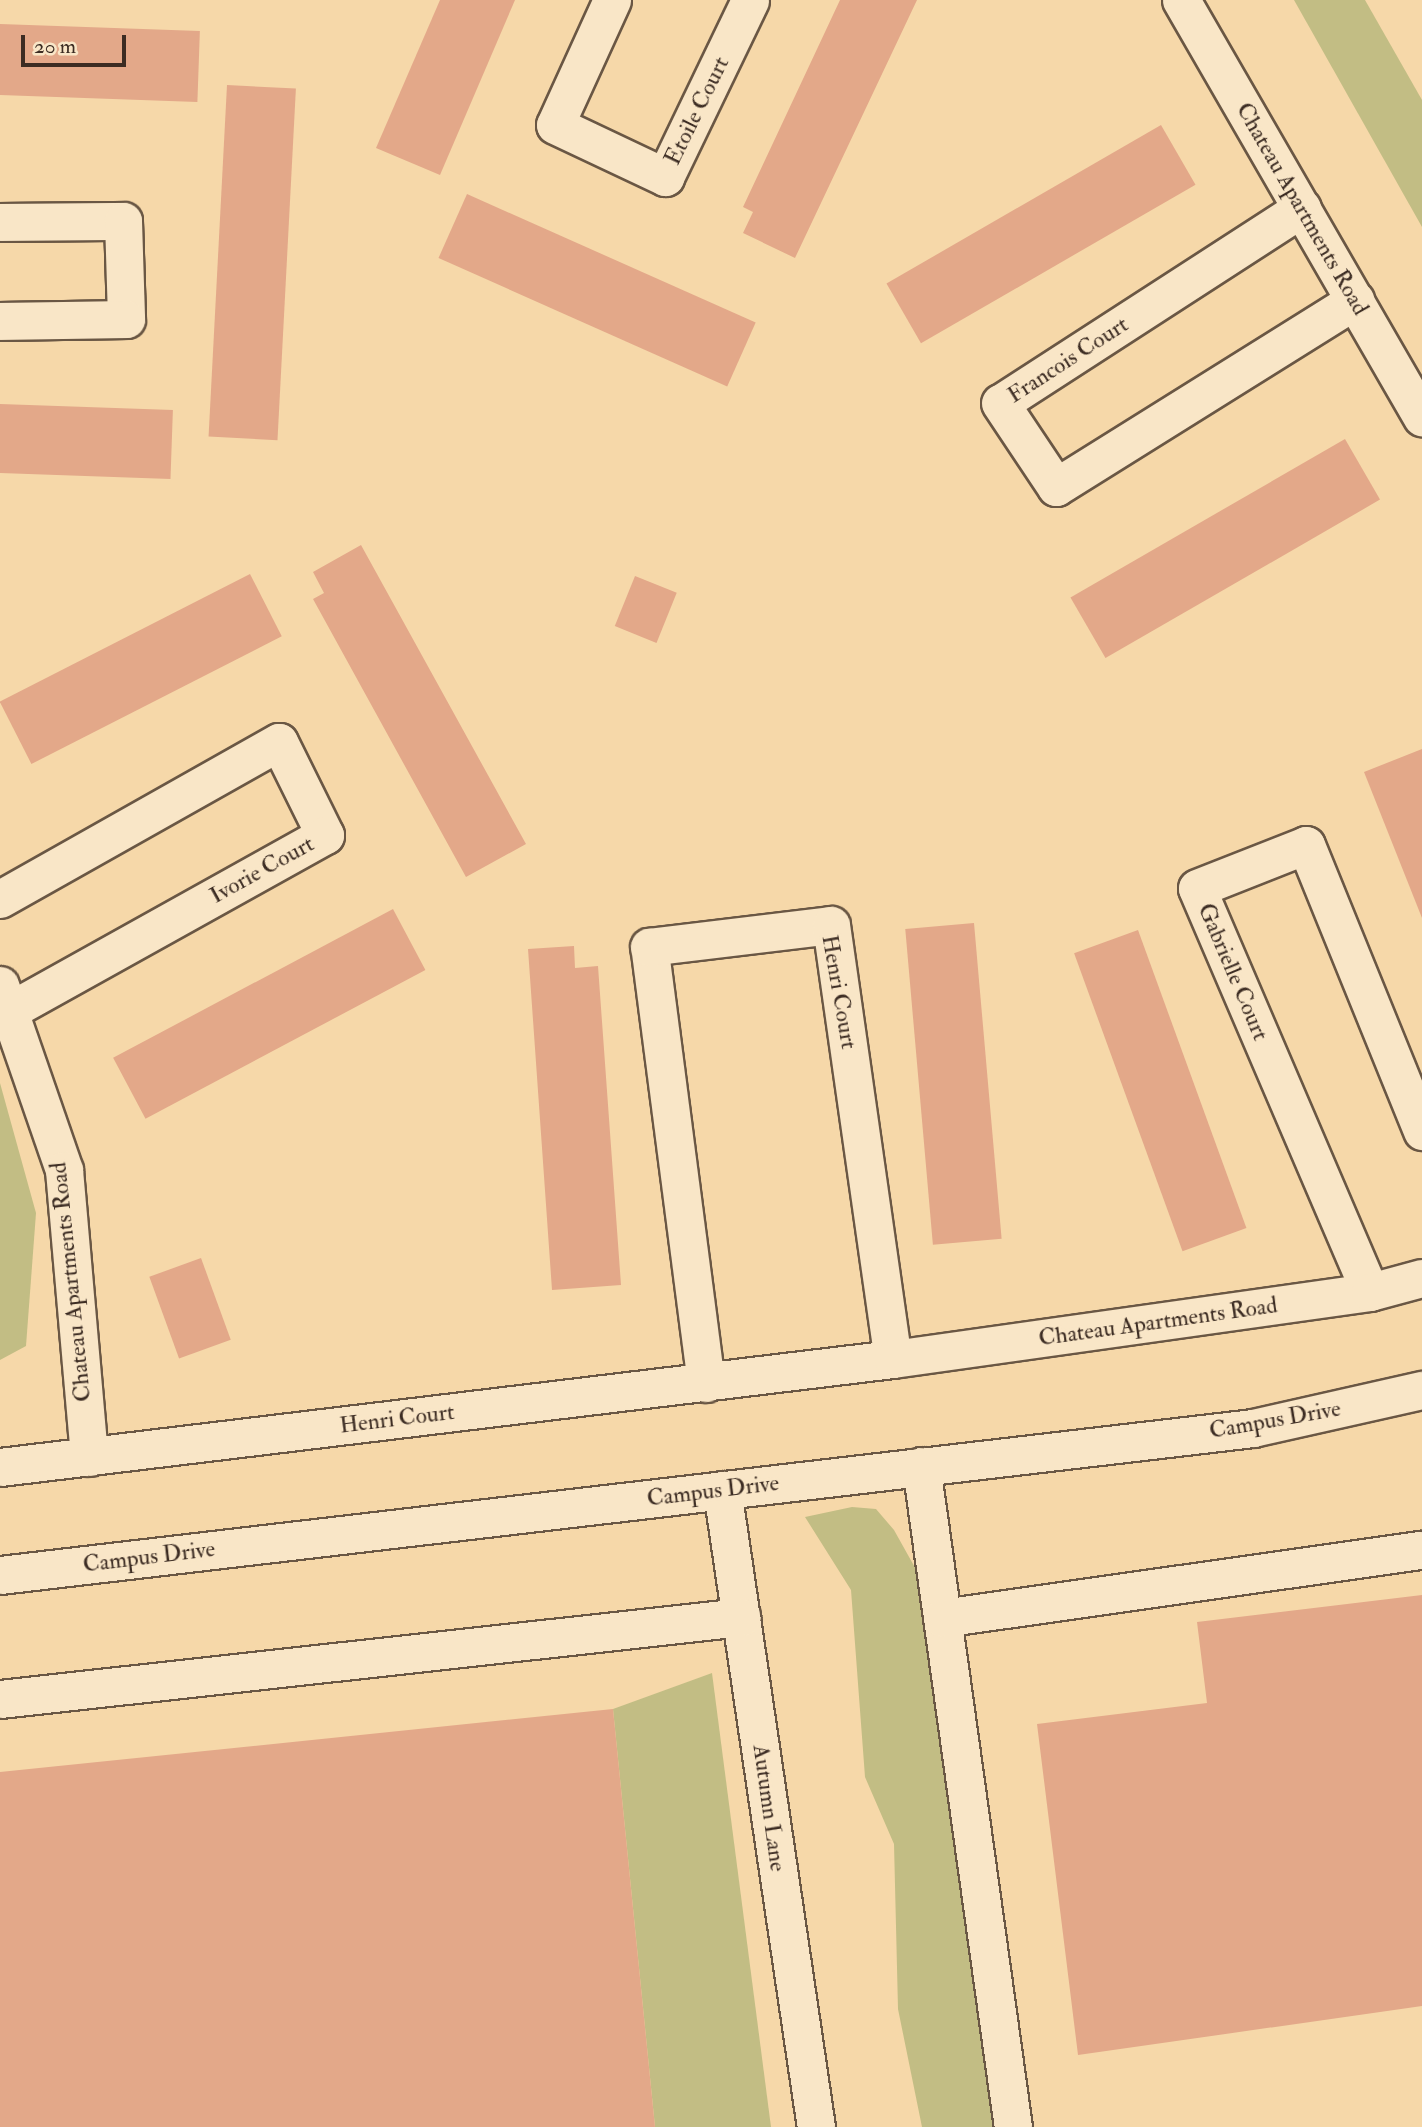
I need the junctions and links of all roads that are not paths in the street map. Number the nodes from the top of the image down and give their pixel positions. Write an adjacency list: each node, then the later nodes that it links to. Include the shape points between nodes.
1 (612, 0): 2 (street, Etoile Court, via 555,124 665,177)
2 (750, 0)
3 (1181, 0): 4 (street, Chateau Apartments Road)
4 (1302, 208): 6 (street, Chateau Apartments Road); 6 (street, Francois Court, via 1000,403 1056,486)
5 (0, 222): 7 (street, via 123,221 125,319)
6 (1354, 300): 8 (street, Chateau Apartments Road)
7 (0, 321)
8 (1422, 418)
9 (0, 899): 10 (street, Ivorie Court, via 279,742 325,835)
10 (6, 997): 17 (street, Chateau Apartments Road, via 64,1170)
11 (1422, 1131): 13 (street, Gabrielle Court, via 1306,845 1197,888)
12 (1422, 1278): 13 (street, Chateau Apartments Road)
13 (1370, 1292): 14 (street, Chateau Apartments Road)
14 (893, 1359): 15 (street, Henri Court); 15 (street, Henri Court, via 831,925 649,947)
15 (706, 1382): 17 (street, Henri Court)
16 (1422, 1390): 18 (street, Campus Drive, via 1253,1428)
17 (89, 1457): 19 (street)
18 (920, 1466): 20 (street, Campus Drive); 24 (street)
19 (0, 1467)
20 (722, 1490): 22 (street, Campus Drive); 23 (street, Autumn Lane)
21 (1422, 1550): 24 (street)
22 (0, 1575)
23 (741, 1617): 25 (street); 26 (street, Autumn Lane)
24 (942, 1618): 27 (street)
25 (0, 1699)
26 (816, 2127)
27 (1013, 2127)

